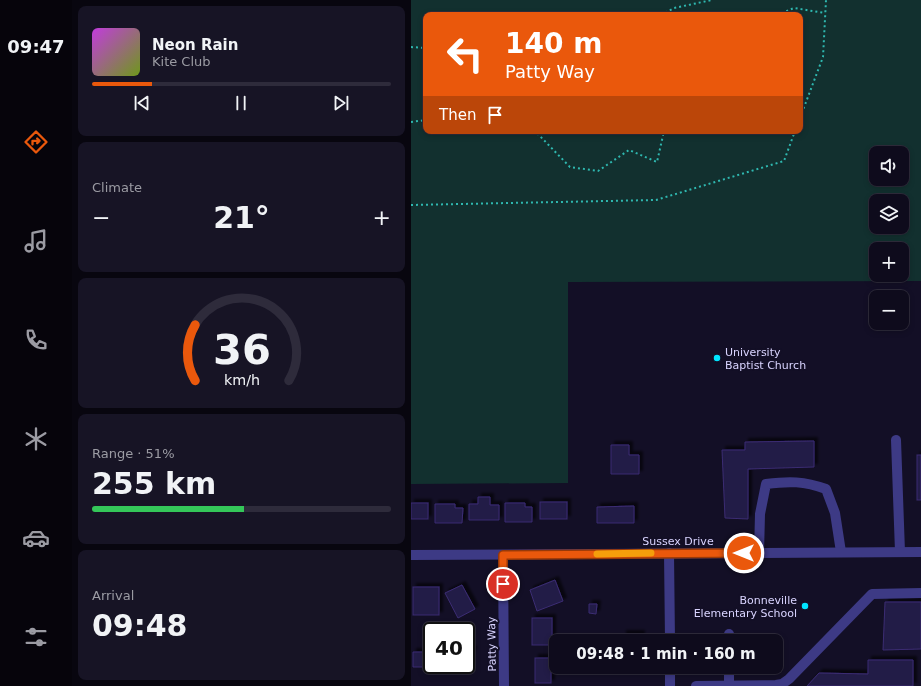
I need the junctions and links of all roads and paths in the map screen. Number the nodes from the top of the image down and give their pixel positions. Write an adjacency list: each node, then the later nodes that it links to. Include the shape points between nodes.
1 (712, 0): 3 (path)
2 (826, 0): 5 (path)
3 (667, 12)
4 (784, 12): 5 (path, via 794,8)
5 (825, 13): 8 (path, via 823,57)
6 (411, 47): 7 (path)
7 (423, 48)
8 (803, 110)
9 (423, 120): 10 (path)
10 (411, 122)
11 (538, 134): 12 (path, via 570,166 598,171 629,150 657,162)
12 (663, 134)
13 (794, 134): 14 (path, via 784,161 656,200)
14 (411, 204)
15 (896, 440): 17 (street)
16 (841, 552): 17 (street, Sussex Drive); 20 (street, Sussex Drive); 20 (street, via 835,513 826,489 809,483 784,482 766,484 760,514)
17 (900, 552): 18 (street, Sussex Drive)
18 (921, 552)
19 (669, 553): 20 (street, Sussex Drive); 22 (street, Sussex Drive); 24 (street)
20 (759, 553)
21 (411, 555): 22 (street, Sussex Drive)
22 (503, 555): 27 (street, Patty Way)
23 (921, 594): 30 (street, via 872,594 782,684)
24 (670, 634)
25 (670, 674): 28 (street)
26 (729, 674): 30 (street)
27 (504, 686)
28 (670, 686)
29 (695, 686): 30 (street)
30 (729, 686)

